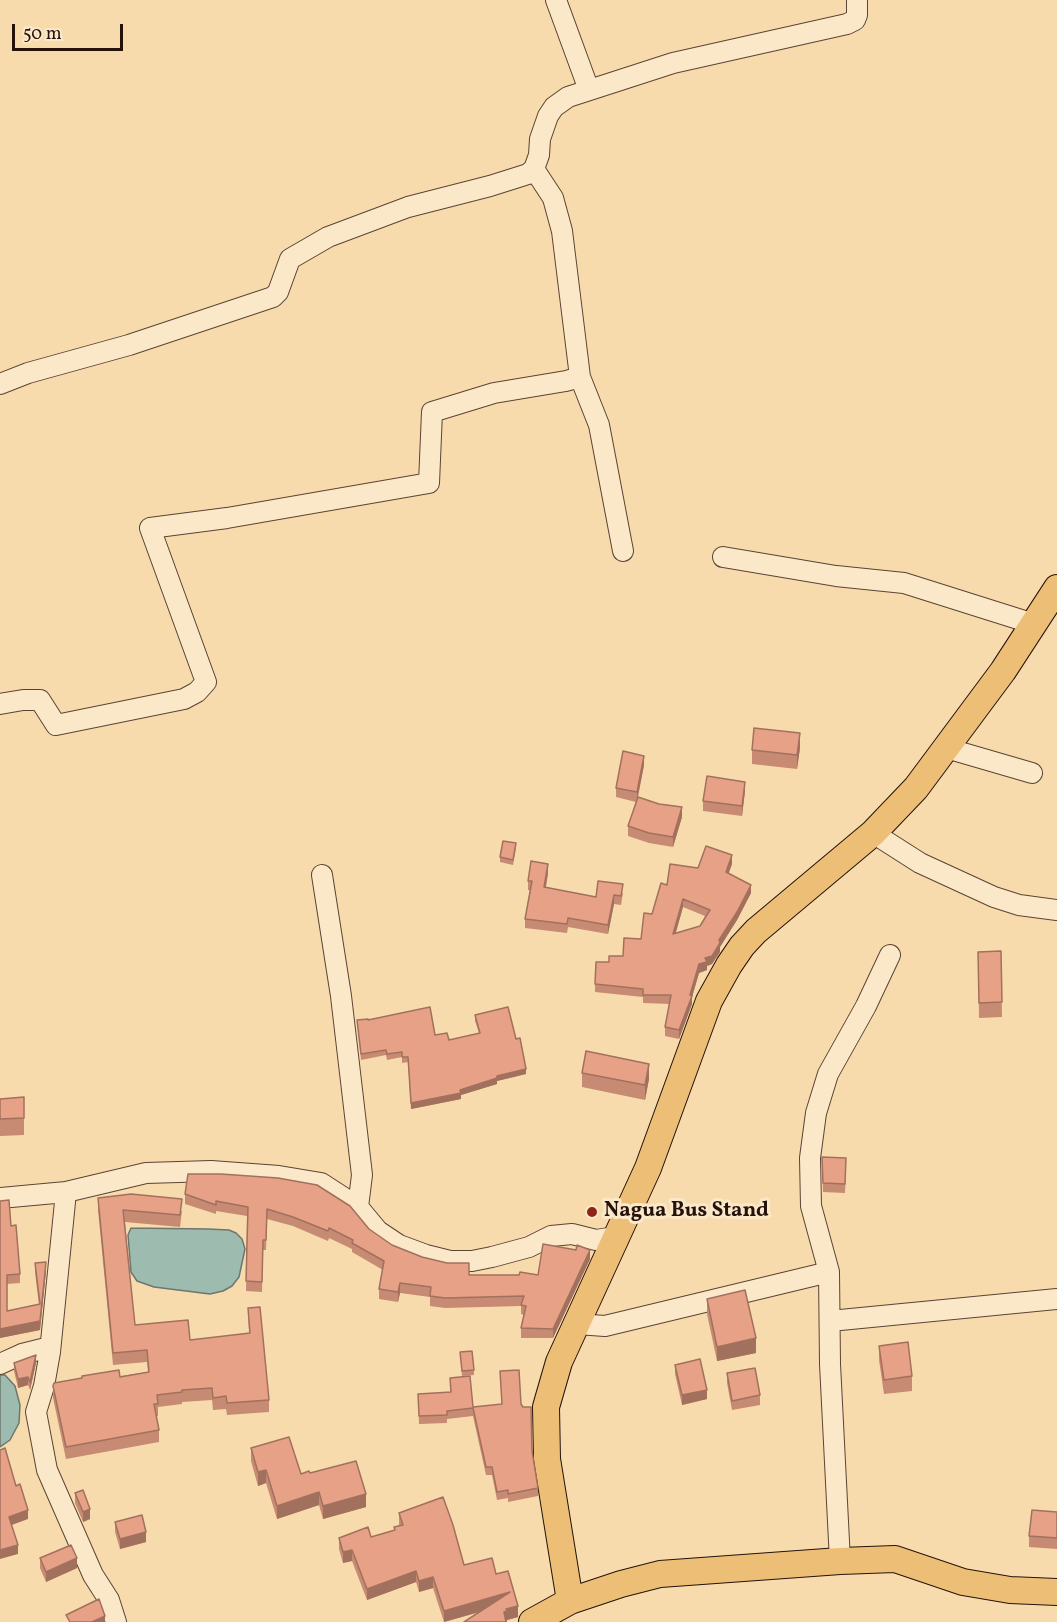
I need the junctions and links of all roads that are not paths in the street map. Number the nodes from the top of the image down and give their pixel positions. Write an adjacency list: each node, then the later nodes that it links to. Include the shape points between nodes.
1 (556, 0): 3 (street)
2 (857, 0): 3 (street, via 853,22 673,63)
3 (589, 90): 4 (street, via 554,107 540,138)
4 (534, 169): 5 (street, via 553,198 562,231); 6 (street, via 517,178 384,215 328,237 290,259 278,292 261,302)
5 (580, 377): 7 (street, via 598,425); 11 (street, via 494,393 432,412 429,483 150,528 206,682 184,699 56,725 40,700)
6 (0, 384)
7 (623, 551)
8 (723, 557): 10 (street, via 904,583)
9 (1057, 588): 10 (main road)
10 (1034, 624): 12 (main road)
11 (0, 704)
12 (946, 748): 13 (street); 14 (main road, via 916,788)
13 (1032, 773)
14 (873, 833): 16 (street, via 920,863 994,897); 21 (main road, via 756,931 729,965 709,1001 648,1168)
15 (322, 875): 20 (street, via 362,1175)
16 (1057, 910)
17 (890, 955): 22 (street, via 828,1074 816,1113 810,1158 811,1206)
18 (66, 1192): 19 (street); 20 (street, via 146,1173 211,1171 321,1183); 26 (street)
19 (0, 1197)
20 (358, 1207): 21 (street, via 378,1231 399,1245 450,1261 492,1257 551,1236 572,1234 596,1240)
21 (615, 1237): 25 (main road)
22 (829, 1272): 24 (street); 25 (street, via 605,1326)
23 (1057, 1299): 24 (street)
24 (830, 1321): 28 (street)
25 (577, 1324): 30 (main road, via 559,1362 546,1407 547,1458)
26 (50, 1347): 27 (street); 31 (street, via 36,1412 47,1470)
27 (0, 1364)
28 (840, 1561): 29 (main road, via 895,1559 963,1582); 30 (main road, via 660,1574 621,1584)
29 (1057, 1592)
30 (564, 1610): 32 (main road)
31 (116, 1622)
32 (532, 1622)

